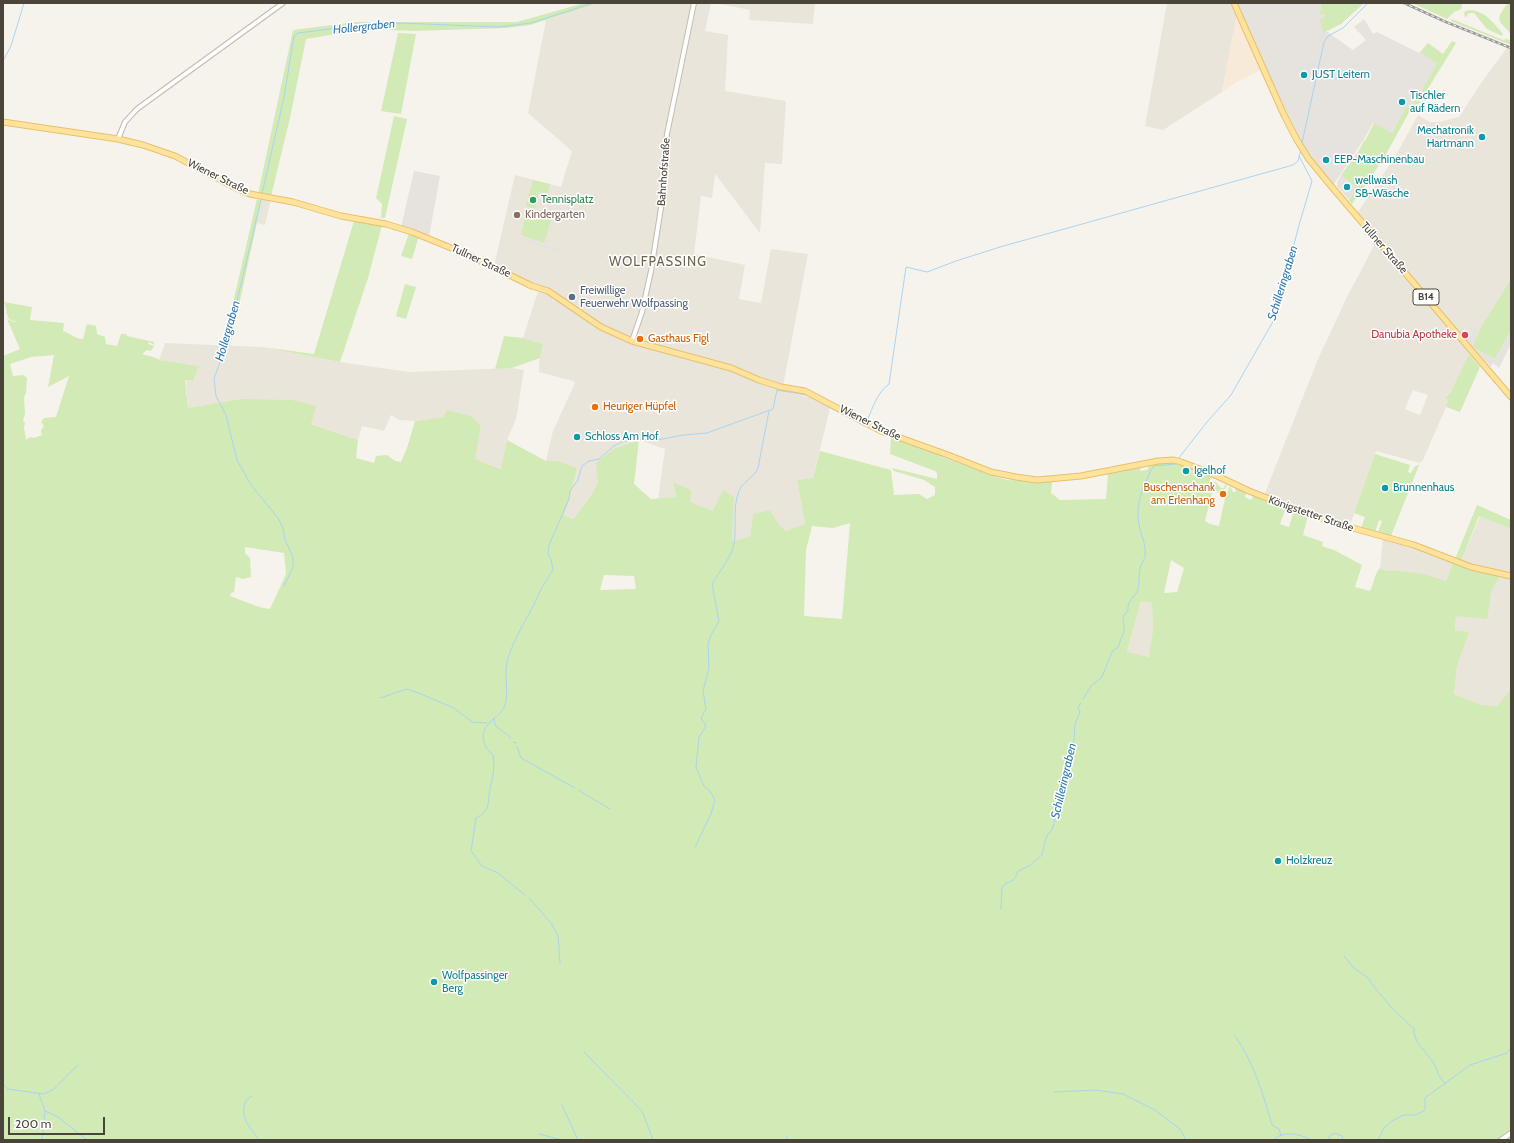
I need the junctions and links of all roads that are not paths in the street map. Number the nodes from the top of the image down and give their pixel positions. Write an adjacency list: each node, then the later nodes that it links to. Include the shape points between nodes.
1 (283, 3): 5 (street, via 137,109 125,122)
2 (694, 3): 7 (street, Bahnhofstraße, via 665,146 664,189 652,271)
3 (1234, 3): 8 (main road, Tullner Straße / B14, via 1284,115 1305,153)
4 (3, 122): 5 (main road, Wiener Straße)
5 (118, 139): 6 (main road, Wiener Straße, via 168,153 250,194 386,224)
6 (431, 239): 7 (main road, Tullner Straße, via 558,298 600,327)
7 (632, 341): 9 (main road, Wiener Straße, via 731,368 781,387 805,391 889,434 988,471 1037,480)
8 (1511, 397)
9 (1112, 470): 10 (main road, Königstetter Straße, via 1174,460 1305,513 1414,545 1467,565)
10 (1511, 576)
11 (1511, 1133): 12 (street)
12 (1501, 1140)

